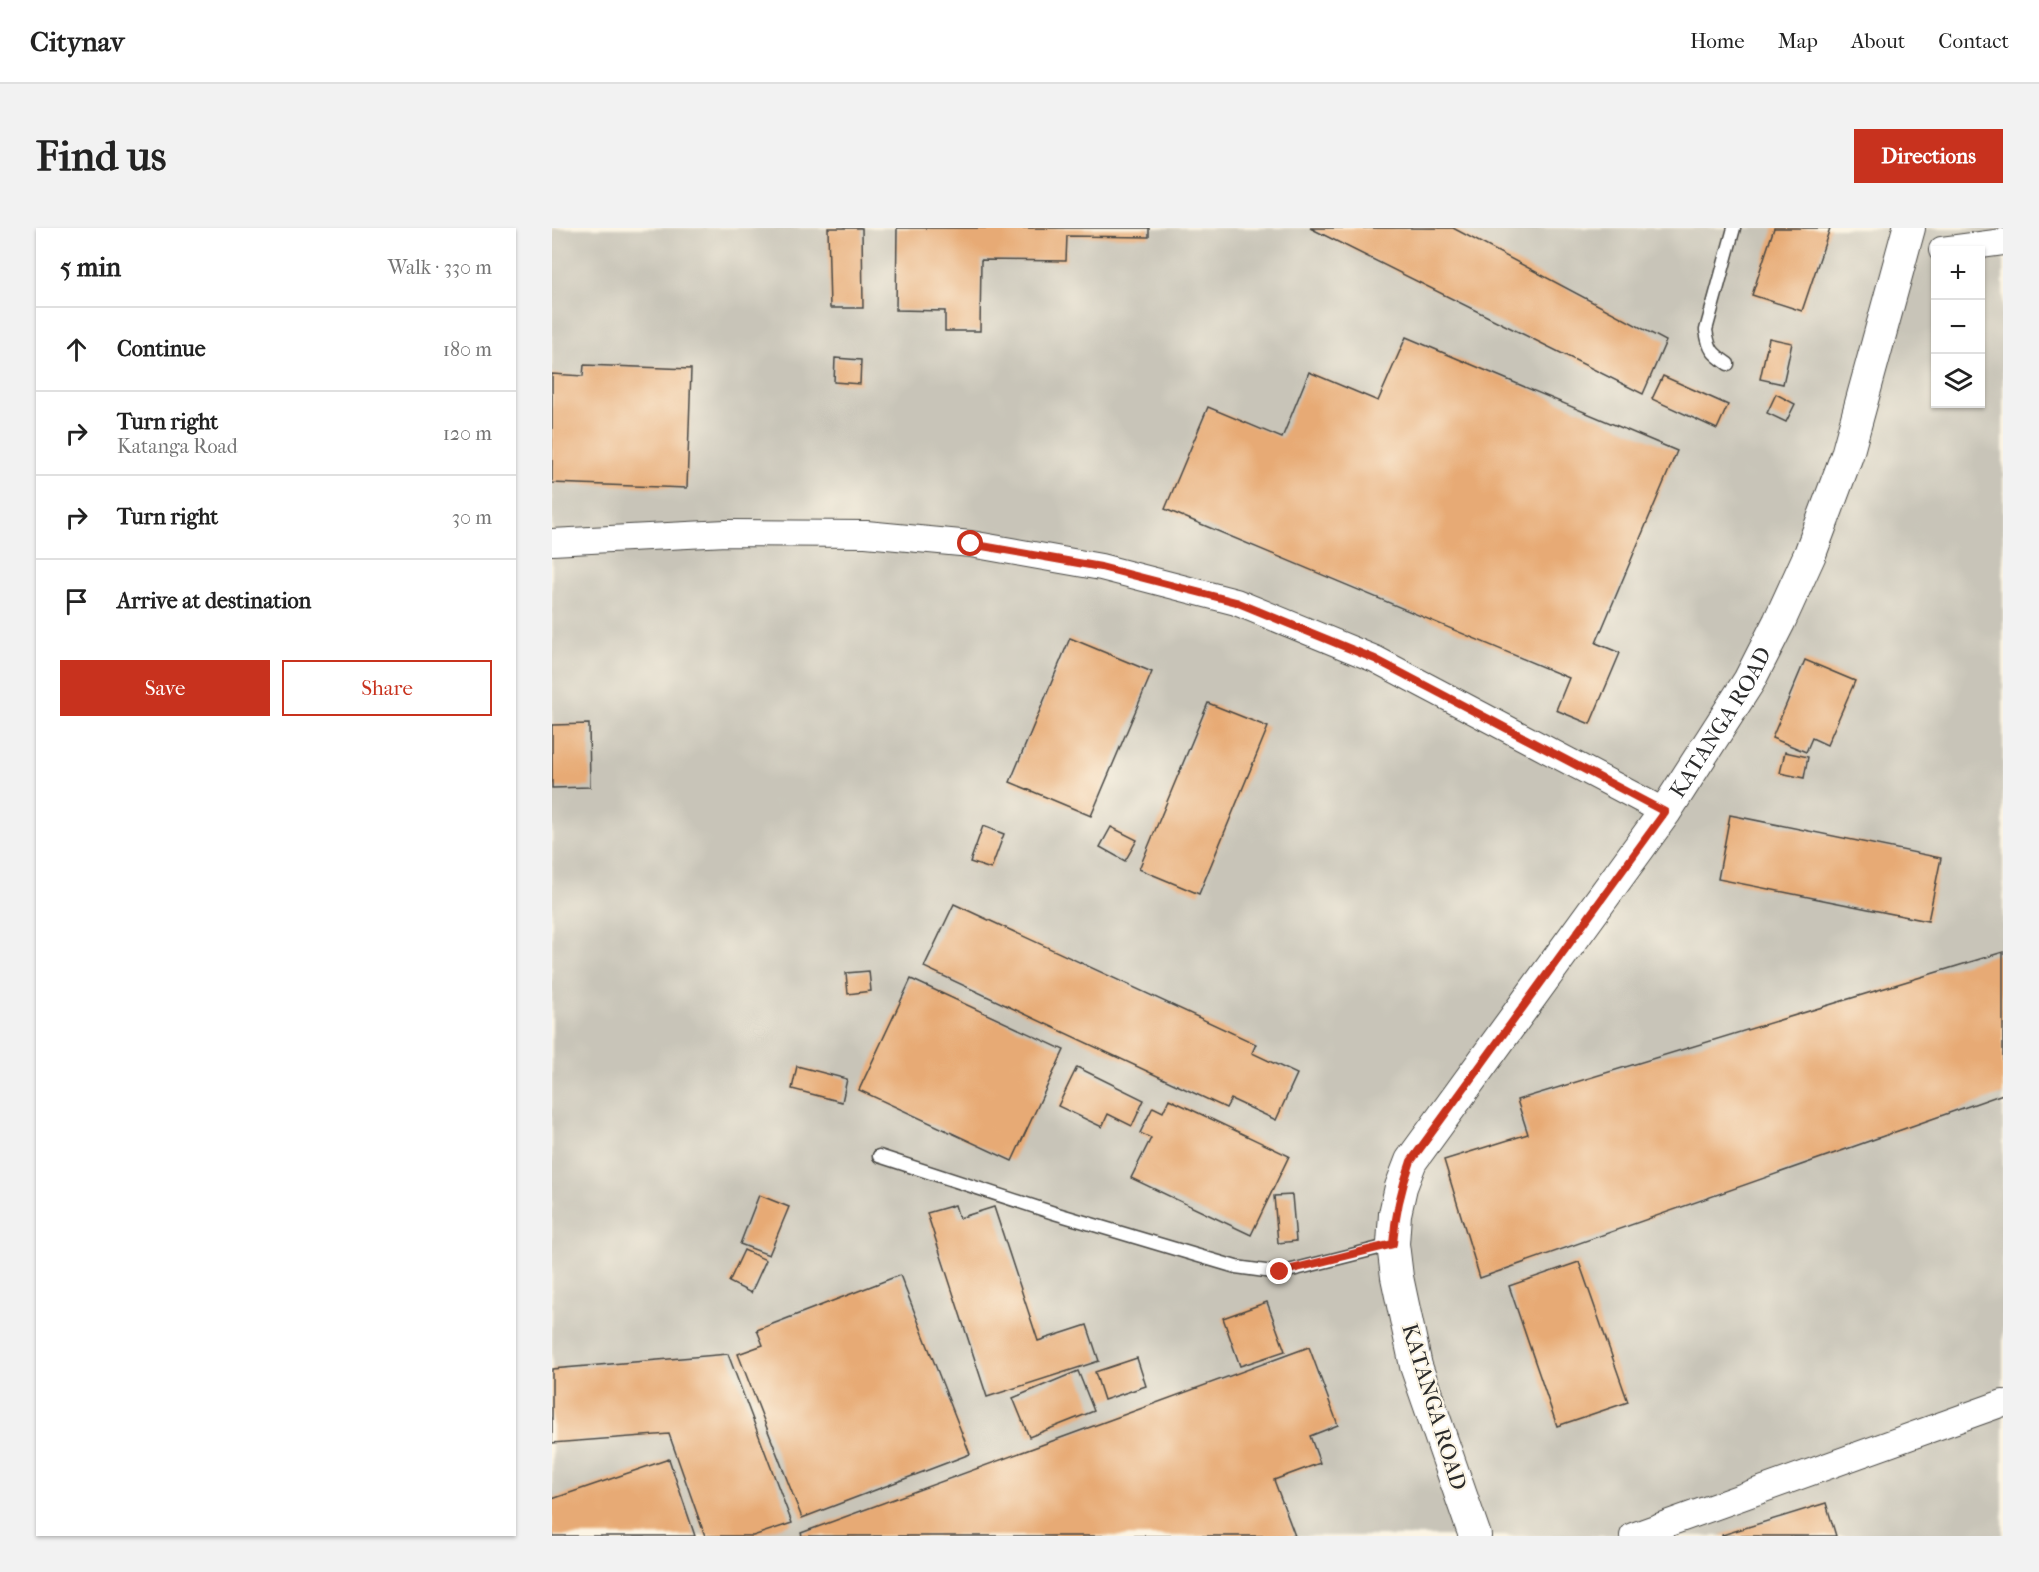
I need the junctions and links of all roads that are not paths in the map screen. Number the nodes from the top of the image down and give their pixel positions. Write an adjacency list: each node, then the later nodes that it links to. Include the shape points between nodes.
1 (1734, 228): 6 (lane, via 1706,330 1708,345)
2 (1906, 242): 5 (street); 8 (street, KATANGA ROAD, via 1847,455 1810,554 1749,681)
3 (2003, 242): 4 (street)
4 (1972, 246)
5 (1931, 250)
6 (1728, 364)
7 (552, 542): 8 (street, via 726,533 866,534 971,544 1101,567 1236,602 1375,659)
8 (1665, 812): 10 (street, KATANGA ROAD, via 1411,1161 1395,1214)
9 (879, 1156): 10 (lane, via 1236,1267 1280,1272)
10 (1393, 1244): 12 (street, KATANGA ROAD, via 1416,1366)
11 (2003, 1403): 13 (street)
12 (1475, 1536)
13 (1633, 1536)

